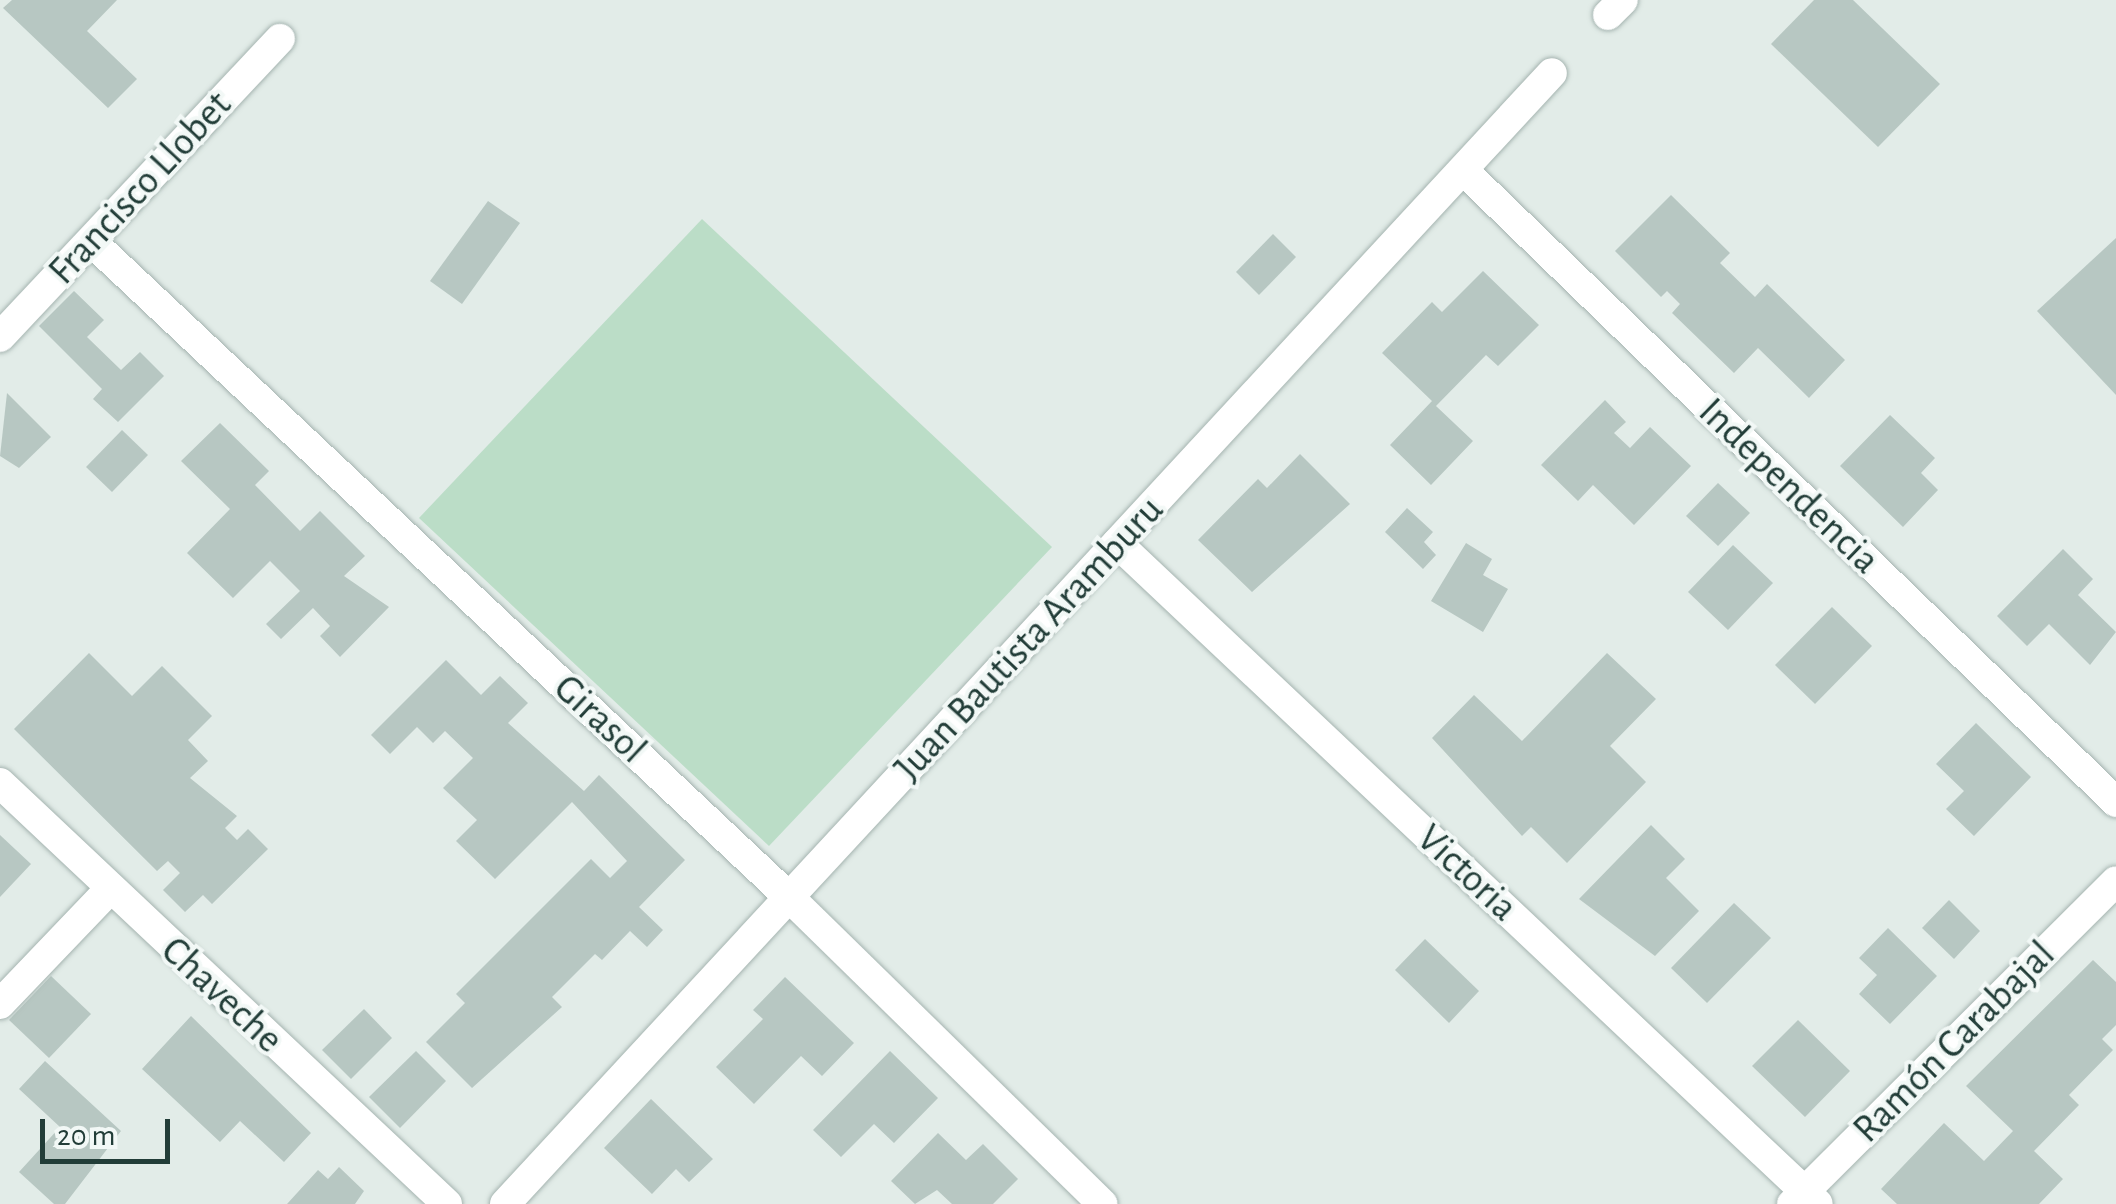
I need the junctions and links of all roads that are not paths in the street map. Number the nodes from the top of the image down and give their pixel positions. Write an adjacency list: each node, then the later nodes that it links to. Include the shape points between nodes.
1 (280, 39): 4 (street, Francisco Llobet)
2 (1552, 73): 3 (street, Juan Bautista Aramburu)
3 (1463, 170): 6 (street, Juan Bautista Aramburu); 8 (street, Independencia)
4 (91, 241): 5 (street, Francisco Llobet); 11 (street, Girasol)
5 (0, 337)
6 (1117, 543): 11 (street, Juan Bautista Aramburu); 13 (street, Victoria)
7 (0, 782): 10 (street, Chaveche)
8 (2116, 802)
9 (2116, 882): 13 (street, Ramón Carabajal)
10 (110, 890): 12 (street); 14 (street, Chaveche)
11 (792, 899): 15 (street, Juan Bautista Aramburu); 16 (street, Girasol)
12 (0, 1004)
13 (1805, 1200)
14 (447, 1204)
15 (505, 1204)
16 (1102, 1204)

